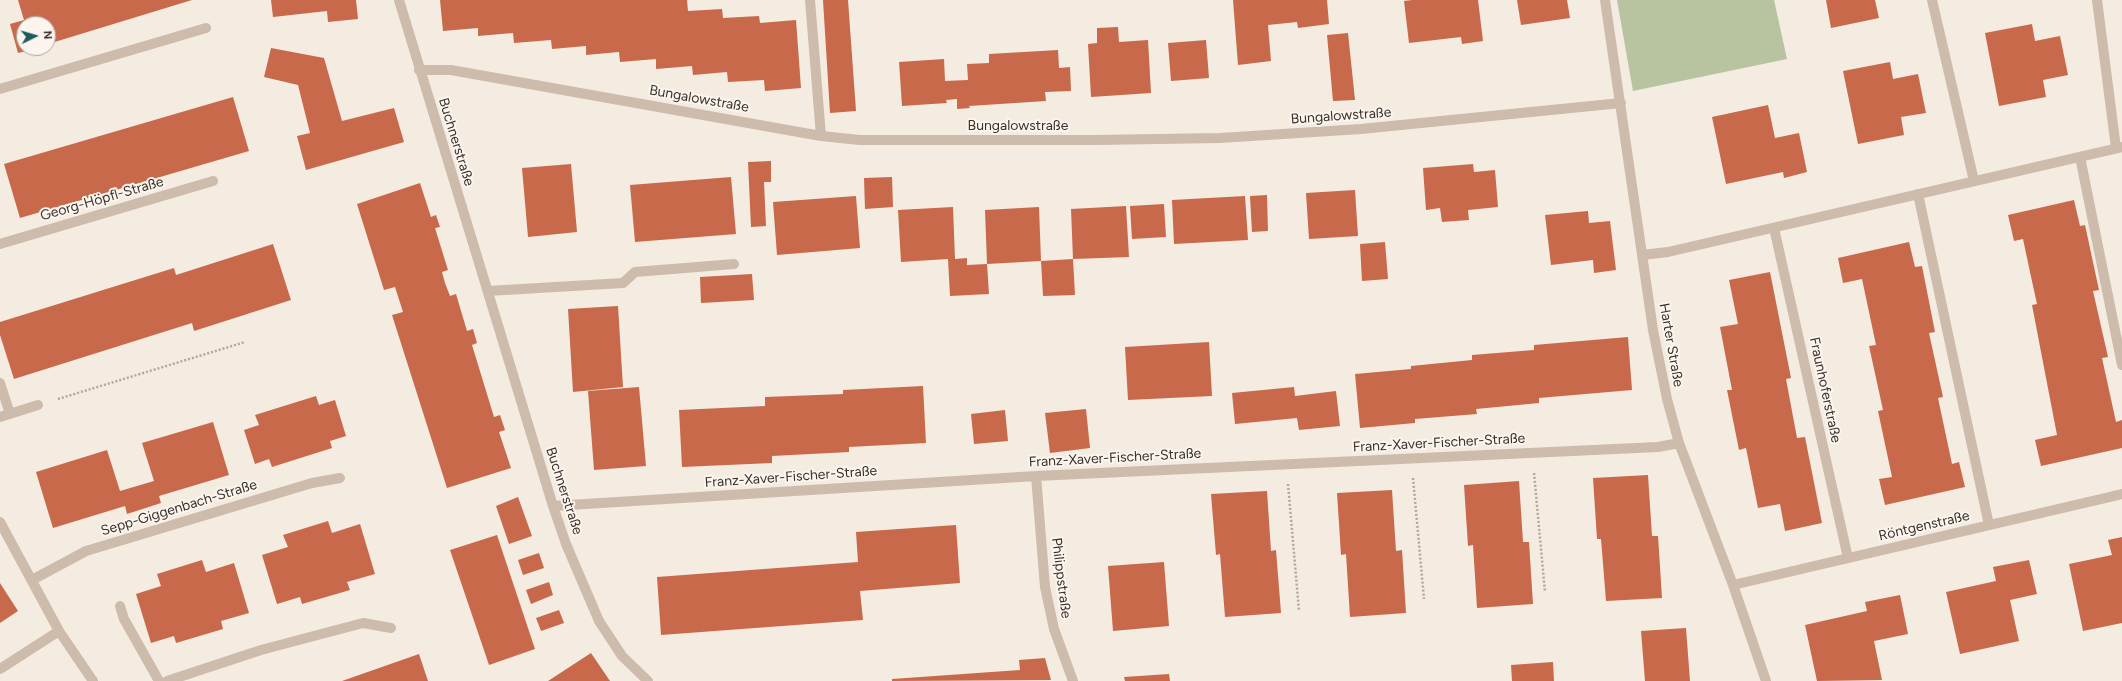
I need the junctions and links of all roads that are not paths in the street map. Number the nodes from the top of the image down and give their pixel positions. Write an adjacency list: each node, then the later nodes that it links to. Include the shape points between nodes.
1 (399, 0): 7 (street, Buchnerstraße)
2 (810, 0): 10 (street)
3 (1605, 0): 9 (street, Harter Straße)
4 (1932, 0): 14 (street)
5 (2096, 0): 11 (street)
6 (206, 28): 8 (street)
7 (419, 70): 10 (street, Bungalowstraße, via 451,70); 20 (street, Buchnerstraße)
8 (0, 89)
9 (1621, 103): 10 (street, Bungalowstraße, via 1361,130 1220,138 892,140); 18 (street, Harter Straße)
10 (821, 136)
11 (2119, 148): 12 (street)
12 (2080, 157): 14 (street); 21 (street)
13 (213, 181): 17 (street, Georg-Höpfl-Straße)
14 (1974, 181): 15 (street)
15 (1918, 194): 16 (street); 31 (street)
16 (1774, 228): 18 (street, via 1668,252); 32 (street, Fraunhoferstraße)
17 (0, 244)
18 (1642, 255): 25 (street, Harter Straße, via 1652,330)
19 (734, 264): 20 (street, via 635,272 623,283)
20 (488, 291): 29 (street, Buchnerstraße)
21 (2122, 365)
22 (0, 383): 24 (street)
23 (38, 405): 24 (street)
24 (5, 416)
25 (1679, 443): 26 (street, Franz-Xaver-Fischer-Straße, via 1658,447); 34 (street, Harter Straße)
26 (1036, 476): 29 (street, Franz-Xaver-Fischer-Straße); 43 (street, Philippstraße, via 1046,587 1054,629)
27 (340, 478): 33 (street, Sepp-Giggenbach-Straße, via 312,483 86,551)
28 (2122, 494): 31 (street, Röntgenstraße)
29 (553, 506): 42 (street, Buchnerstraße, via 566,544 599,621 622,656)
30 (0, 522): 33 (street)
31 (1989, 525): 32 (street, Röntgenstraße)
32 (1848, 558): 34 (street, Röntgenstraße)
33 (32, 580): 37 (street)
34 (1733, 585): 44 (street, Harter Straße)
35 (120, 606): 40 (street, via 124,619)
36 (391, 628): 41 (street, via 363,623 261,650)
37 (59, 631): 38 (street); 39 (street)
38 (0, 669)
39 (94, 681)
40 (159, 681)
41 (166, 681)
42 (648, 681)
43 (1073, 681)
44 (1766, 681)

